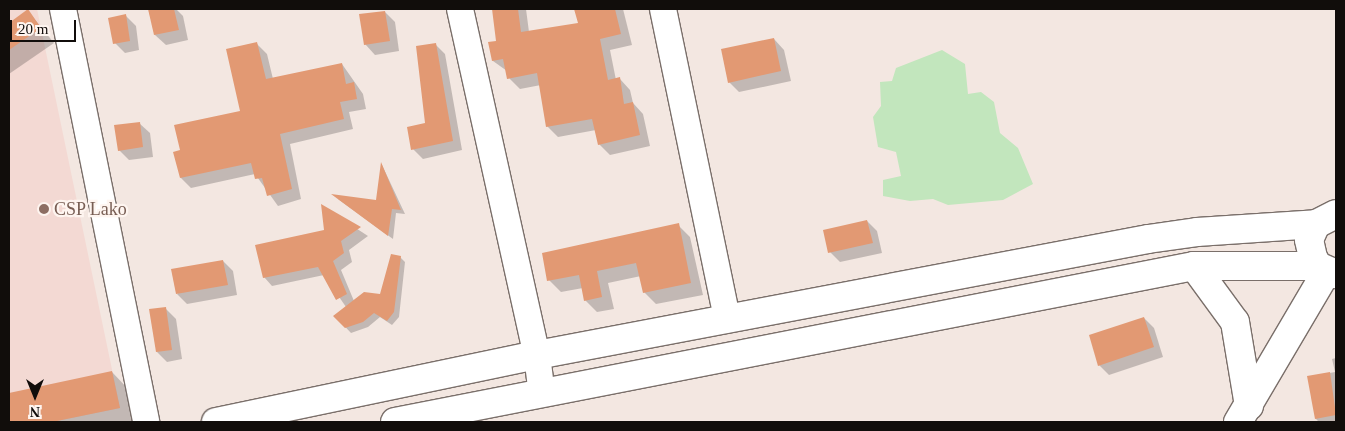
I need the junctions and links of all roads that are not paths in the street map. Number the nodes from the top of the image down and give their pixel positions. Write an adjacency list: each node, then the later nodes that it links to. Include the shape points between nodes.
1 (63, 9): 11 (street)
2 (460, 9): 8 (street)
3 (664, 9): 7 (street)
4 (1326, 219): 6 (main road, via 1311,232 1310,250); 7 (main road, via 1148,239)
5 (1194, 266): 6 (main road); 9 (main road); 10 (main road, via 1235,322)
6 (1327, 270): 10 (main road)
7 (727, 319): 8 (main road)
8 (537, 355): 9 (street); 12 (main road)
9 (542, 393): 13 (main road)
10 (1247, 417)
11 (146, 422)
12 (216, 422)
13 (395, 422)

